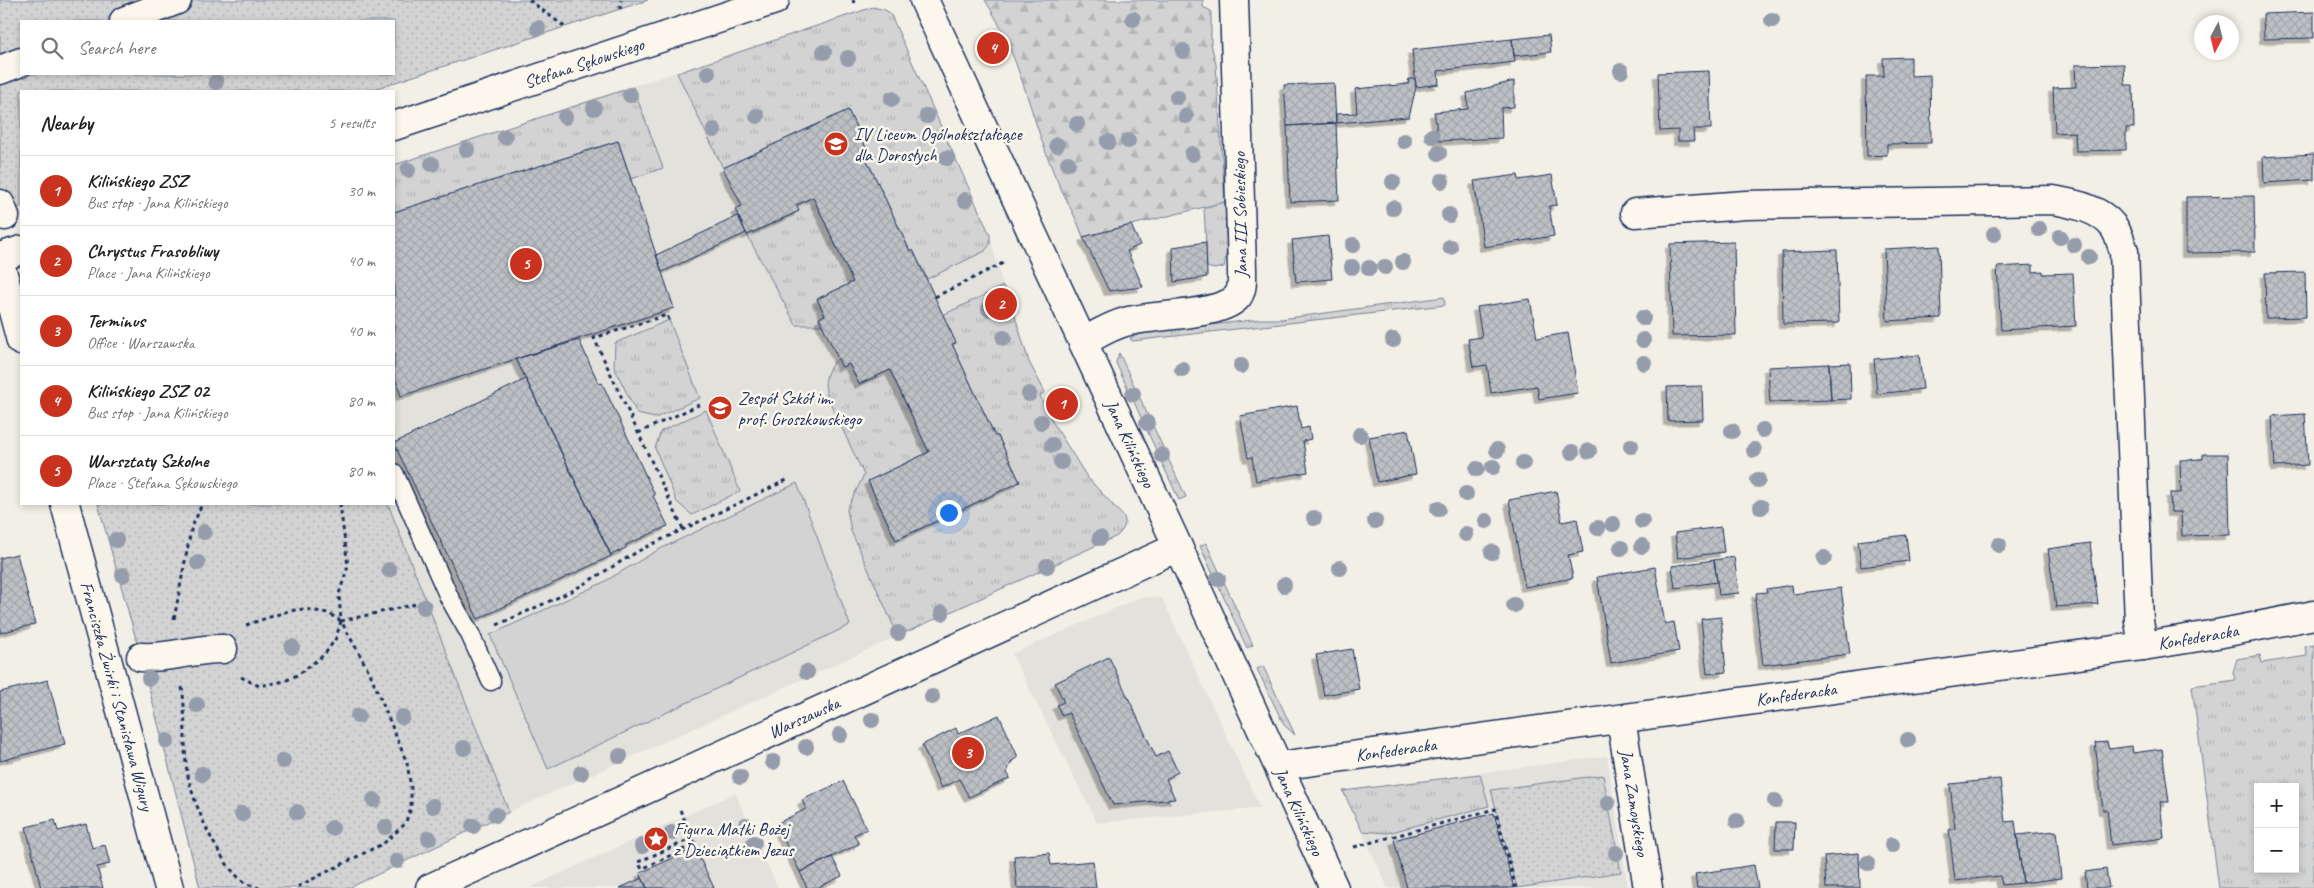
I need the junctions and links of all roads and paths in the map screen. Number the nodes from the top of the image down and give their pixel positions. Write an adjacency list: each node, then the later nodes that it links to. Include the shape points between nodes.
1 (177, 0): 8 (street)
2 (529, 0): 9 (path)
3 (621, 0): 7 (path)
4 (775, 0): 12 (street, Stefana Sękowskiego)
5 (924, 0): 21 (street, Jana Kilińskiego)
6 (1234, 0): 21 (street, Jana III Sobieskiego, via 1242,270 1238,296 1211,310 1125,322)
7 (620, 9)
8 (127, 20)
9 (565, 27)
10 (20, 62): 11 (street)
11 (0, 70)
12 (395, 126)
13 (1635, 213): 35 (street, via 1746,205 2053,200 2081,205 2114,226 2124,251 2139,621)
14 (20, 250): 15 (street)
15 (0, 257)
16 (1005, 262): 18 (path)
17 (0, 263): 20 (street)
18 (935, 297)
19 (669, 320): 23 (path, via 667,315 594,338)
20 (20, 337)
21 (1083, 342): 30 (street, Jana Kilińskiego)
22 (703, 403): 23 (path)
23 (638, 433): 29 (path)
24 (395, 475): 32 (lane)
25 (790, 479): 29 (path)
26 (65, 505): 45 (street, Franciszka Żwirki i Stanisława Wigury)
27 (202, 505): 37 (path, via 191,530 174,614)
28 (340, 505): 34 (path, via 348,566 339,594)
29 (683, 529): 32 (path, via 642,549 572,591 487,630 473,626)
30 (1178, 546): 41 (street, Jana Kilińskiego); 48 (street, Warszawska)
31 (427, 602): 34 (path)
32 (459, 614): 39 (lane)
33 (2314, 615): 35 (street, Konfederacka)
34 (341, 621): 36 (path, via 328,613 304,609 288,611 236,629 228,637); 36 (path, via 336,638 325,654 285,681 259,686 242,678 229,663); 47 (path, via 370,673 407,763 412,808 405,824 384,843)
35 (2143, 646): 40 (street, Konfederacka)
36 (224, 649): 37 (street, via 210,648)
37 (176, 655): 38 (street); 46 (path, via 183,697 186,765 197,807 227,863 245,883)
38 (141, 657)
39 (491, 681)
40 (1621, 719): 41 (street, Konfederacka); 51 (street, Jana Zamoyskiego)
41 (1279, 766): 49 (street, Jana Kilińskiego)
42 (679, 807): 43 (path)
43 (692, 838): 43 (path, via 696,844 667,859 642,869 638,862)
44 (1354, 847): 50 (path, via 1495,809)
45 (169, 888)
46 (259, 888)
47 (295, 888)
48 (430, 888)
49 (1334, 888)
50 (1516, 888)
51 (1648, 888)

